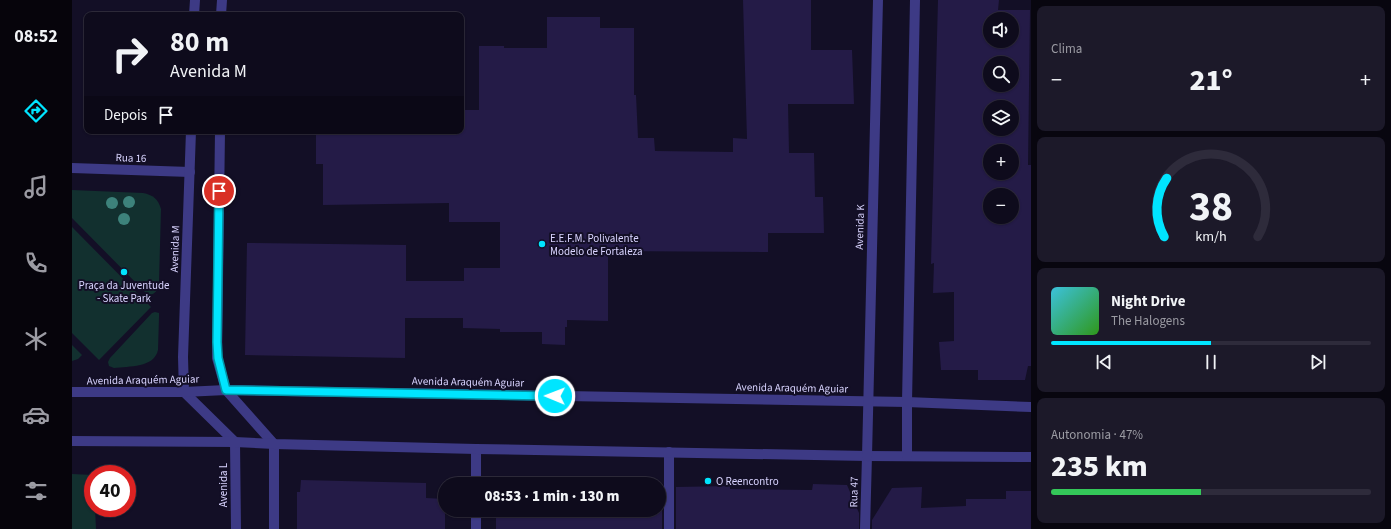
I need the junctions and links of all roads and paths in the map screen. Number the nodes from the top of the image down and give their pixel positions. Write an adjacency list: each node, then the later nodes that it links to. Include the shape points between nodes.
1 (195, 0): 5 (street)
2 (222, 0): 6 (street)
3 (878, 0): 14 (street, Avenida K)
4 (916, 0): 15 (street)
5 (194, 12)
6 (221, 12)
7 (191, 134): 10 (street, Avenida M)
8 (220, 134): 11 (street, via 217,342)
9 (72, 168): 10 (street, Rua 16)
10 (190, 172): 13 (street, Avenida M)
11 (226, 390): 13 (street, Avenida Araquém Aguiar); 14 (street, Avenida Araquém Aguiar); 19 (street)
12 (72, 392): 13 (street, Avenida Araquém Aguiar)
13 (184, 392): 18 (street)
14 (868, 401): 15 (street, Avenida Araquém Aguiar); 22 (street, Avenida K)
15 (907, 402): 16 (street, Avenida Araquém Aguiar); 23 (street)
16 (1031, 407)
17 (72, 441): 18 (street)
18 (235, 442): 19 (street); 27 (street, Avenida L)
19 (274, 444): 20 (street); 28 (street)
20 (476, 449): 21 (street); 25 (street)
21 (669, 452): 22 (street); 30 (street)
22 (867, 456): 23 (street); 31 (street, Rua 47)
23 (907, 456): 24 (street)
24 (1031, 456)
25 (476, 477)
26 (476, 517): 29 (street)
27 (236, 529)
28 (274, 529)
29 (476, 529)
30 (669, 529)
31 (866, 529)

